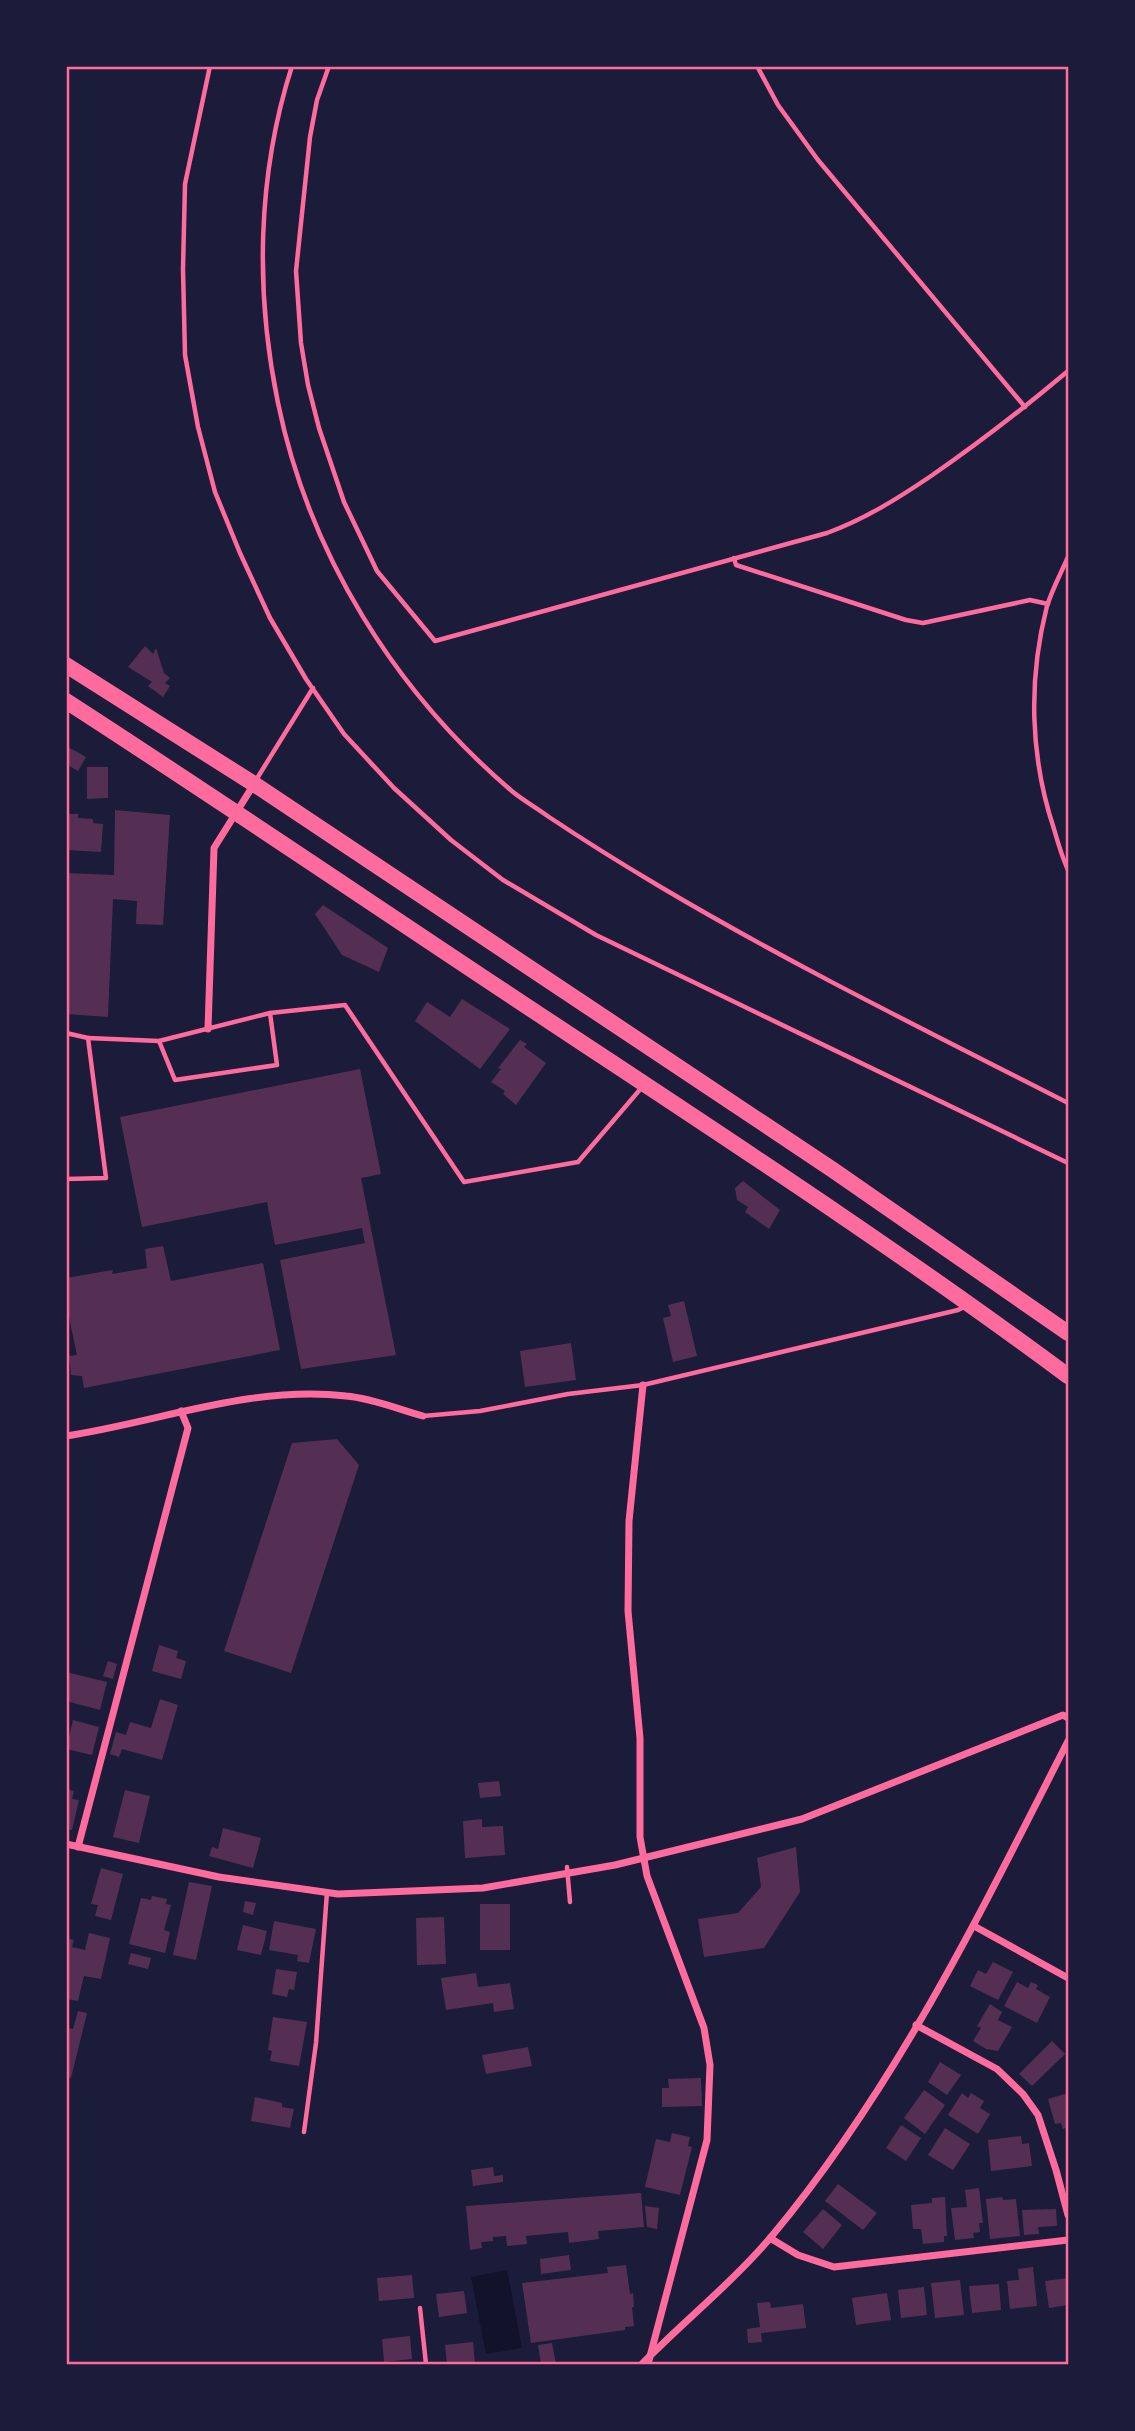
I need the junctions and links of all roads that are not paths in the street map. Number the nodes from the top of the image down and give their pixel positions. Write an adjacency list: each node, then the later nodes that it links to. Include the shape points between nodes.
1 (209, 66): 11 (lane, via 185,184 185,355 215,492 270,618)
2 (292, 66): 22 (lane, via 280,103 267,187 262,270 268,351 284,431 312,517 348,593 393,665 448,731 515,793 590,845 742,936)
3 (328, 66): 8 (lane, via 310,137 296,271 308,384 344,502 377,570 435,641)
4 (757, 66): 6 (lane, via 778,105 818,160)
5 (1069, 371): 6 (lane)
6 (1025, 407): 8 (lane, via 987,438 875,512 827,533)
7 (1069, 557): 9 (lane)
8 (734, 558): 9 (lane, via 736,565 923,623 1030,600)
9 (1048, 604): 15 (lane, via 1033,708 1037,762 1048,813)
10 (66, 665): 13 (highway)
11 (313, 688): 13 (lane); 23 (lane, via 344,734 394,788 503,880 596,935)
12 (66, 701): 14 (highway)
13 (254, 784): 14 (street); 26 (highway)
14 (237, 811): 17 (street, via 214,848); 21 (highway)
15 (1069, 870)
16 (270, 1013): 17 (lane); 20 (lane, via 277,1065 175,1080); 21 (lane, via 345,1005 464,1182 578,1161)
17 (208, 1029): 20 (lane)
18 (66, 1033): 19 (lane)
19 (89, 1038): 20 (lane); 24 (lane, via 106,1178)
20 (159, 1041)
21 (645, 1084): 25 (highway)
22 (1069, 1103)
23 (1069, 1163)
24 (66, 1179)
25 (971, 1303): 27 (highway); 28 (lane, via 958,1310)
26 (1069, 1333)
27 (1069, 1376)
28 (643, 1385): 30 (lane); 36 (street, via 629,1521 628,1611 640,1738)
29 (181, 1410): 30 (street, via 283,1394 334,1395); 31 (street); 35 (street, via 188,1428)
30 (424, 1416)
31 (66, 1436)
32 (1069, 1718): 36 (street, via 1063,1715 802,1819)
33 (1069, 1741): 40 (street)
34 (66, 1844): 35 (street)
35 (78, 1847): 38 (street, via 219,1877)
36 (643, 1858): 37 (street); 48 (street, via 704,2028 710,2065 707,2140)
37 (567, 1871): 38 (street, via 483,1888); 39 (lane)
38 (327, 1892): 43 (lane)
39 (570, 1902)
40 (974, 1926): 41 (street); 42 (street)
41 (1069, 1978)
42 (916, 2025): 44 (street, via 997,2069 1023,2094 1038,2115); 45 (street, via 847,2138)
43 (304, 2132)
44 (1069, 2215)
45 (770, 2238): 46 (street, via 798,2255 834,2267); 48 (street)
46 (1069, 2240)
47 (420, 2308): 49 (lane)
48 (646, 2362)
49 (426, 2364)

